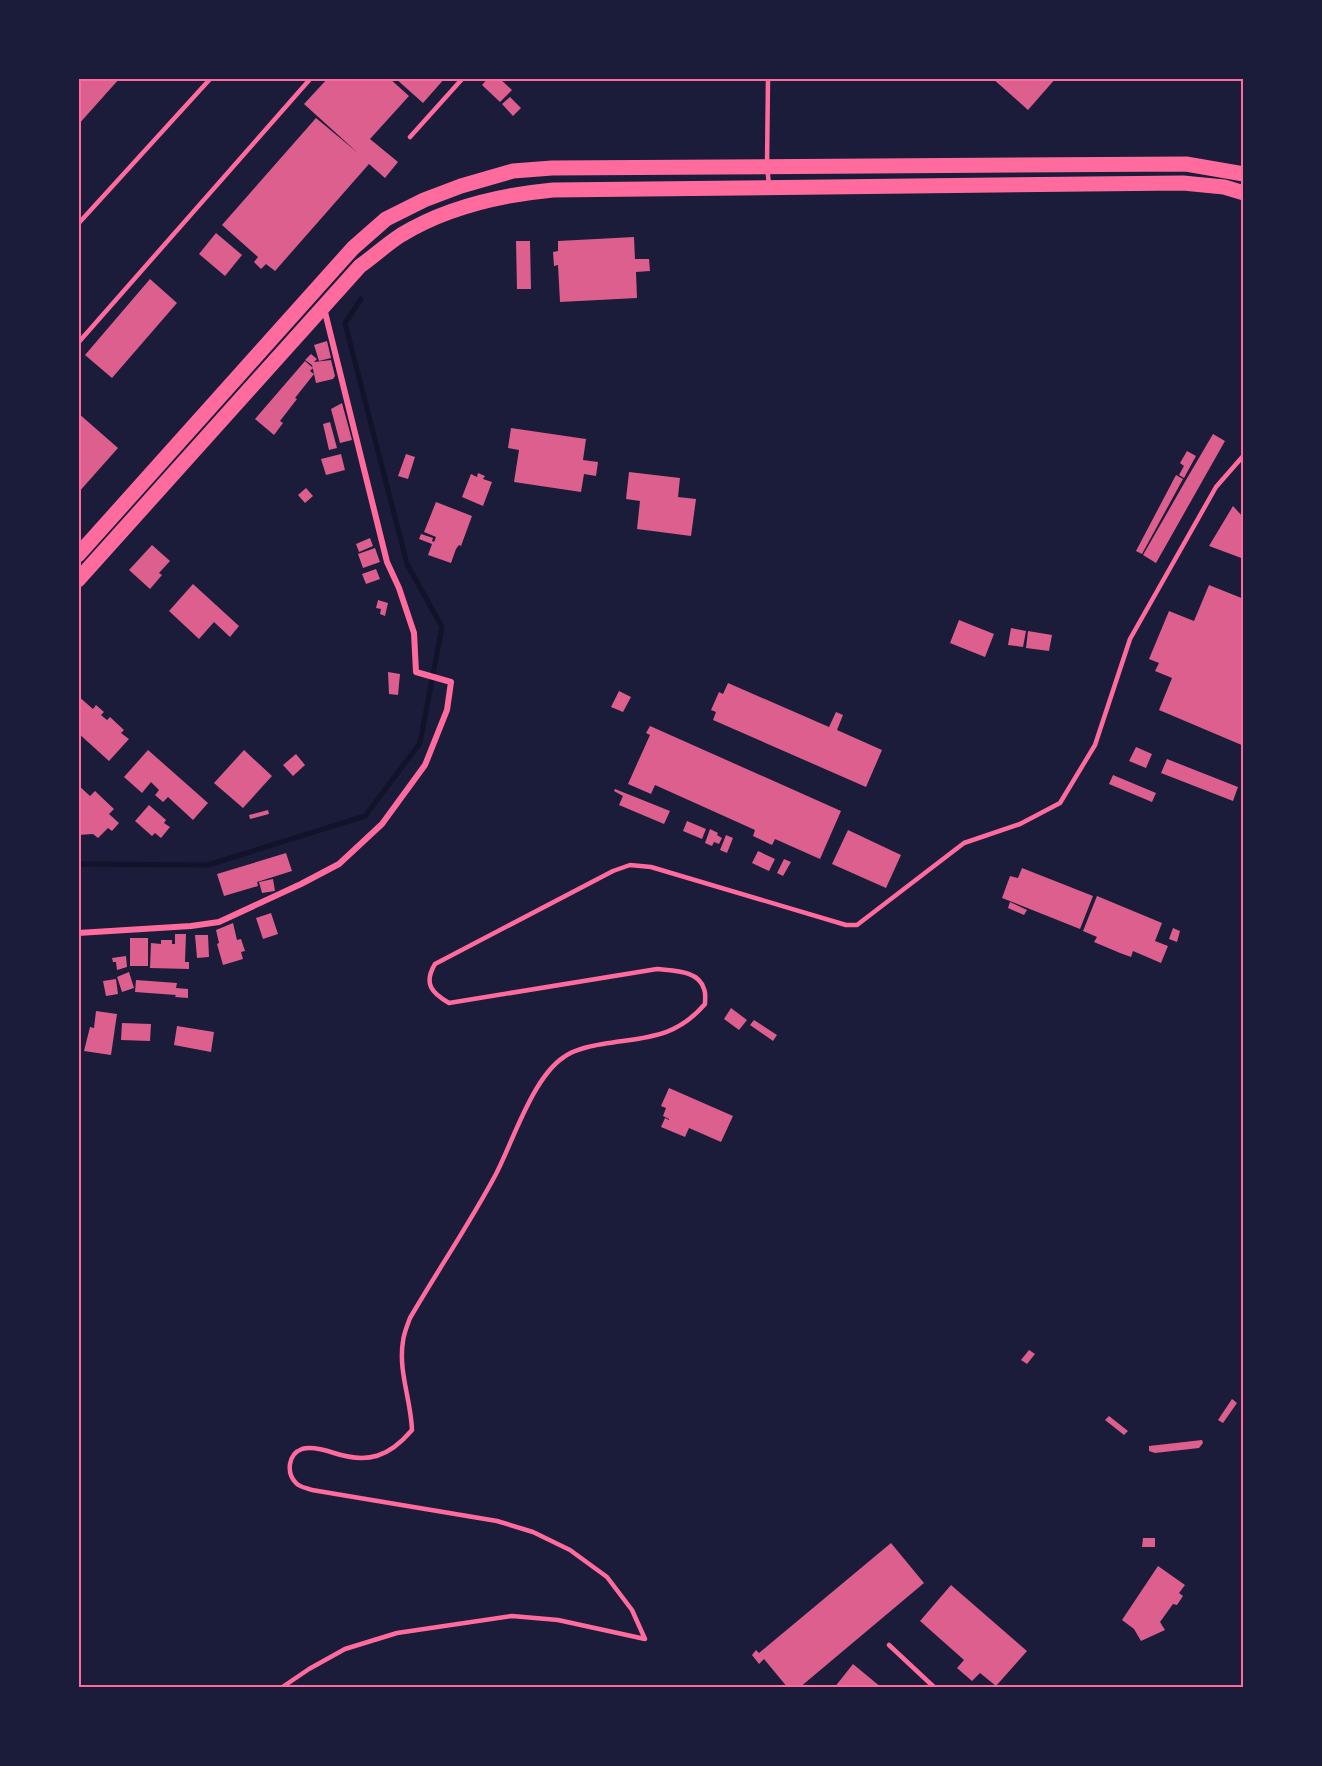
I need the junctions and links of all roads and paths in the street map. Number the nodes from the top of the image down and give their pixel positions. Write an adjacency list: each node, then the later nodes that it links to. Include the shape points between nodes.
1 (211, 78): 10 (lane)
2 (311, 78): 12 (lane)
3 (463, 78): 5 (lane)
4 (768, 78): 6 (lane)
5 (410, 137)
6 (767, 166): 7 (main road, via 1186,164); 8 (lane); 14 (main road, via 513,171 442,193 386,219 352,248)
7 (1244, 174)
8 (770, 188): 9 (main road, via 1183,183); 11 (main road, via 553,190 514,193 471,204 401,235 360,266)
9 (1244, 193)
10 (78, 224)
11 (324, 307): 15 (main road); 16 (street, via 387,562 414,633 416,672 452,682 447,710 426,765 382,824 339,864 301,884 219,922)
12 (78, 343)
13 (1244, 455): 18 (lane, via 1216,487 1130,639 1095,745 1060,803 1020,824 964,843 857,924 846,925 651,867 630,865 435,964 430,985 437,996 449,1003 657,969 687,973 699,980 705,1004 693,1018 663,1034 587,1047 564,1056 551,1068 495,1175 410,1318 401,1363 411,1430 398,1446 376,1458 352,1459 323,1449 305,1448 295,1453 289,1464 291,1476 297,1485 312,1490 497,1521 533,1532 570,1550 606,1577 633,1610 645,1639 558,1620 512,1616 397,1633 345,1649)
14 (78, 555)
15 (78, 580)
16 (78, 933)
17 (888, 1645): 19 (lane)
18 (280, 1688)
19 (935, 1688)

